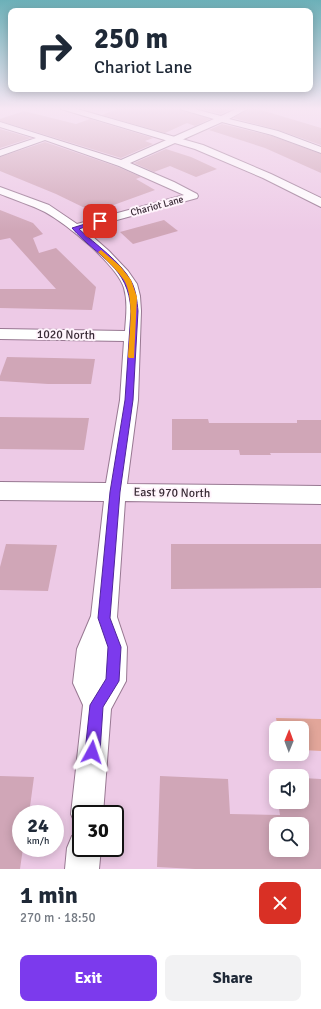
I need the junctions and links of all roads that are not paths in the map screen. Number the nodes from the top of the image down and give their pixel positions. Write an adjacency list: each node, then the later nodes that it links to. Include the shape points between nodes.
1 (10, 150): 5 (street)
2 (80, 150): 6 (street)
3 (152, 150): 6 (street)
4 (201, 150): 8 (street, via 230,160)
5 (0, 153)
6 (122, 163): 9 (street, Chariot Lane, via 192,196)
7 (0, 190): 9 (street, via 51,210)
8 (321, 203)
9 (75, 228): 11 (street, via 117,267 128,281 134,297)
10 (0, 334): 11 (street, 1020 North)
11 (133, 336): 13 (street, via 129,400)
12 (0, 491): 13 (street, East 970 North)
13 (115, 492): 14 (street, East 970 North); 15 (street, via 104,618 114,647 112,681 97,705)
14 (321, 495)
15 (88, 805)
16 (83, 857): 17 (street)
17 (82, 869)

